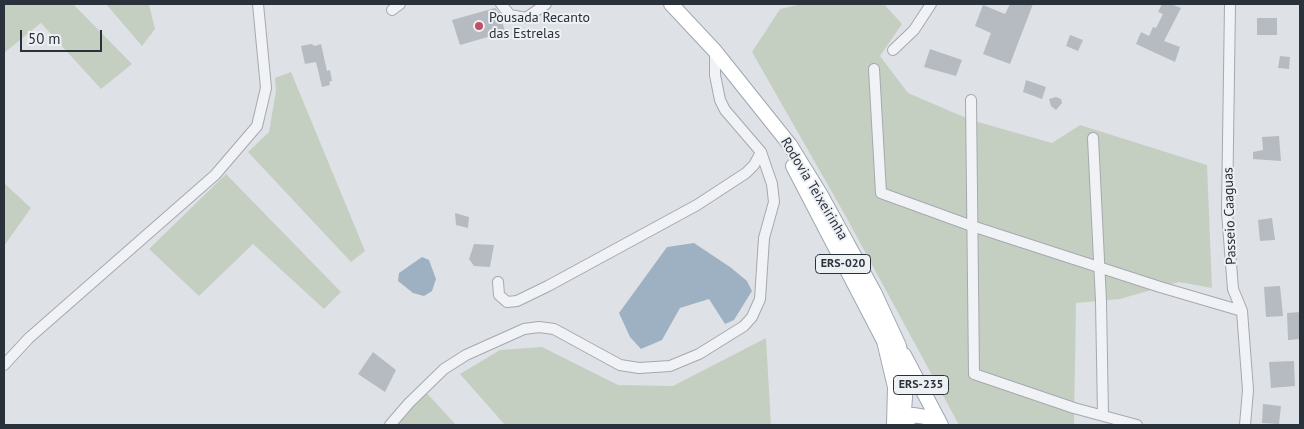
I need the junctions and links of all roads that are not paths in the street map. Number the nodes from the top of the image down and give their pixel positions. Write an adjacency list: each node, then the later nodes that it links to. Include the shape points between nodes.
1 (258, 4): 19 (street, via 266,88 257,126 215,175 29,338)
2 (501, 4): 3 (street, via 510,14 526,18)
3 (546, 4)
4 (672, 4): 8 (main road, Rodovia Teixeirinha / ERS-020)
5 (931, 4): 7 (street, via 914,30)
6 (1230, 4): 17 (street, Passeio Caaguas, via 1227,212 1233,290)
7 (893, 50)
8 (715, 51): 11 (main road, Rodovia Teixeirinha / ERS-020); 13 (street, via 720,100)
9 (874, 69): 14 (street, via 881,193)
10 (971, 100): 14 (street)
11 (771, 123): 18 (main road, Rodovia Teixeirinha / ERS-020, via 790,145 822,197 874,292); 21 (main road, Rodovia Teixeirinha / ERS-020, via 884,341)
12 (1093, 138): 15 (street)
13 (761, 152): 16 (street, via 746,173 697,205 548,286 517,301 507,302 499,295); 22 (street, via 772,184 774,202 764,238 760,299 744,326 699,354 670,366 639,368 620,365 554,329 524,330 466,355 444,369)
14 (972, 226): 15 (street); 20 (street, via 974,374)
15 (1100, 267): 17 (street); 20 (street)
16 (498, 282)
17 (1242, 311): 26 (street, Passeio Caaguas, via 1248,390)
18 (899, 346): 21 (main road, Rodovia Teixeirinha / ERS-020, via 906,383); 24 (main road, ERS-235)
19 (4, 365)
20 (1103, 415): 25 (street)
21 (901, 423): 23 (main road, via 913,415 926,417)
22 (390, 425)
23 (936, 425)
24 (941, 425)
25 (1137, 425)
26 (1245, 425)

